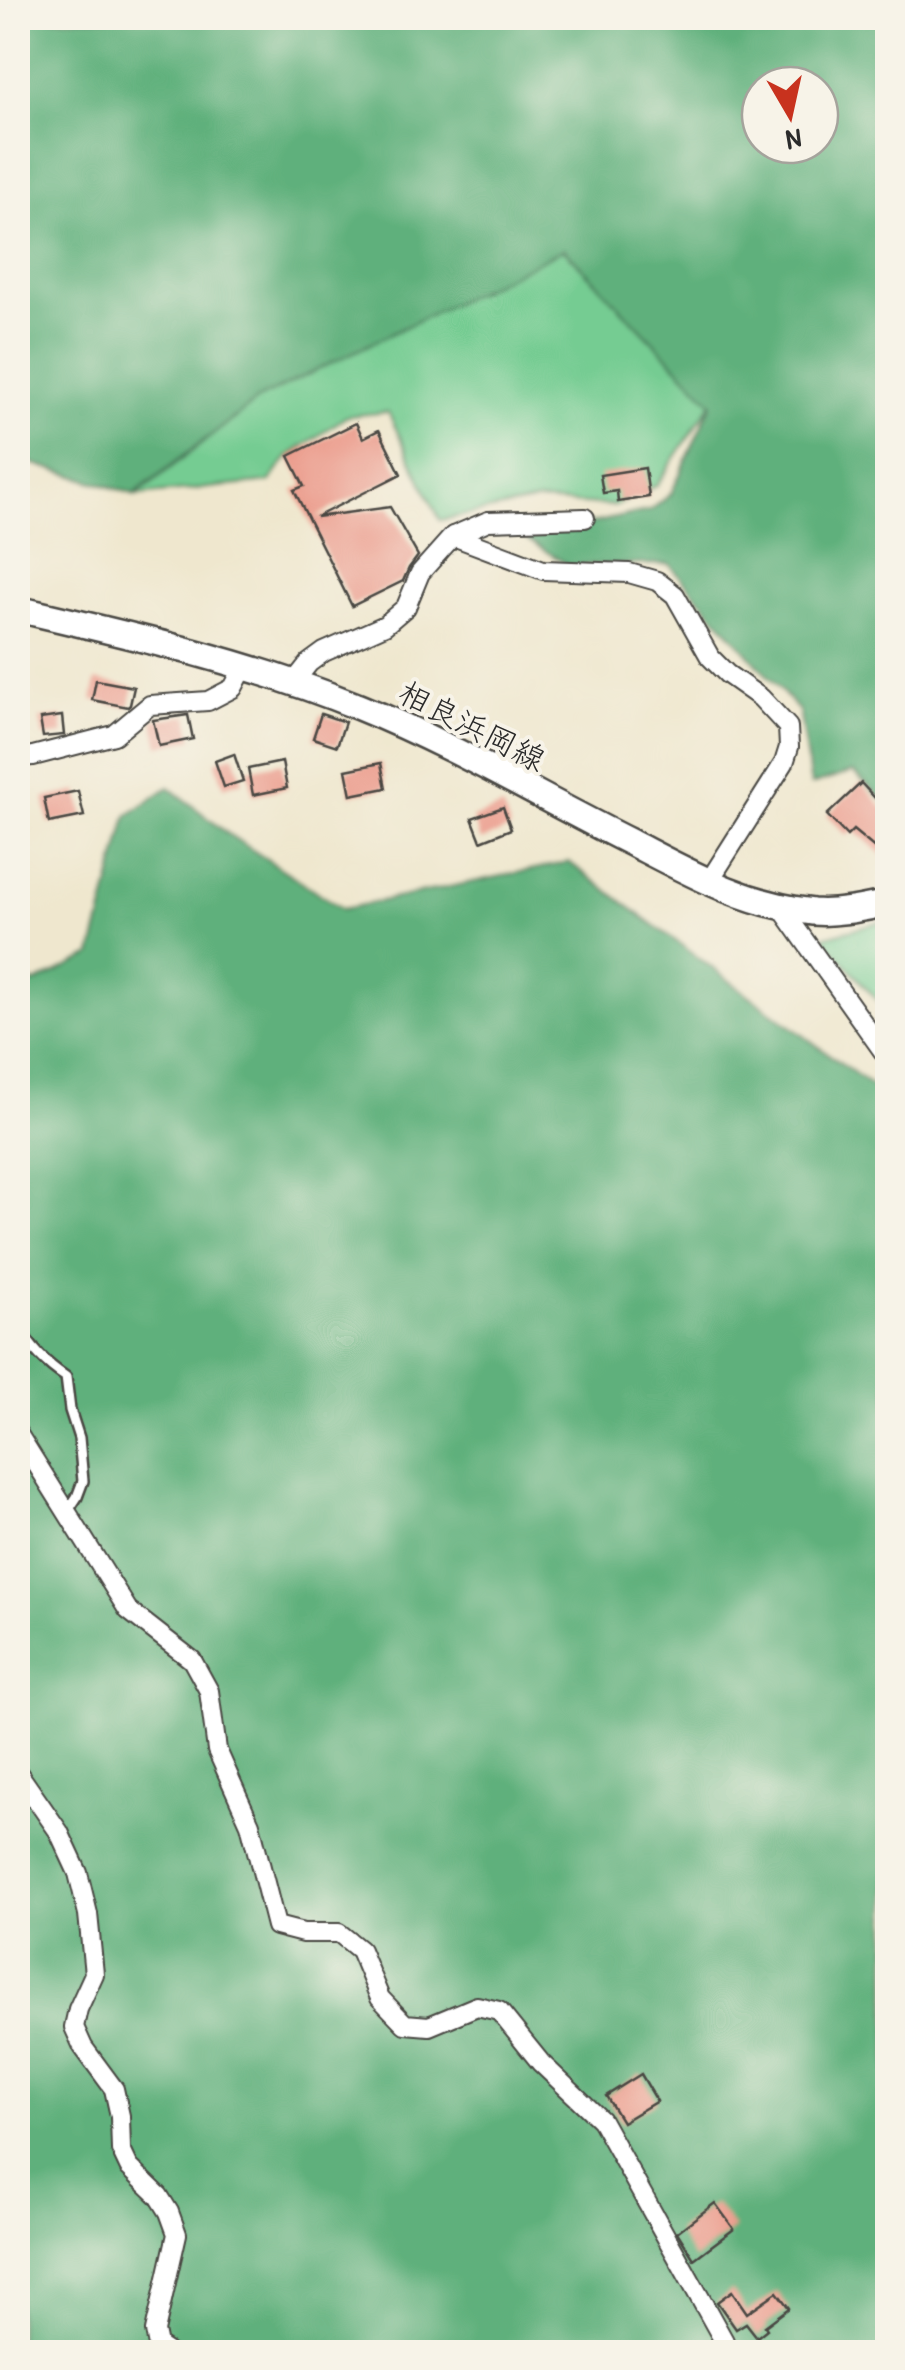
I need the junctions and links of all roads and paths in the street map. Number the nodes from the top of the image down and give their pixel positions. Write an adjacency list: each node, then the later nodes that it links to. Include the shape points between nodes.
1 (585, 518): 2 (street, via 488,521)
2 (452, 536): 5 (street, via 420,573 406,607 385,625 324,652); 7 (street, via 543,570 630,573 657,581 675,595 710,657 788,727 784,763)
3 (18, 609): 4 (main road, 相良浜岡線)
4 (245, 666): 5 (main road, 相良浜岡線); 6 (street, via 233,688 208,701 150,705 114,735)
5 (294, 682): 7 (main road, 相良浜岡線, via 444,743)
6 (18, 757)
7 (708, 883): 9 (main road, 相良浜岡線)
8 (888, 904): 9 (main road, 相良浜岡線, via 846,912)
9 (780, 906): 10 (street)
10 (888, 1058)
11 (18, 1326): 13 (lane, via 66,1378 84,1481)
12 (18, 1434): 13 (street)
13 (66, 1512): 16 (street, via 128,1610 192,1660 209,1691 217,1750 250,1824 276,1926 339,1934 360,1950 380,1998 405,2024 429,2026 477,2006 499,2011 541,2064 601,2120 724,2342)
14 (18, 1772): 15 (street, via 60,1832 88,1914 94,1974 74,2028 114,2089 129,2168 159,2196 177,2234 156,2331 158,2346)
15 (167, 2352)
16 (723, 2352)

